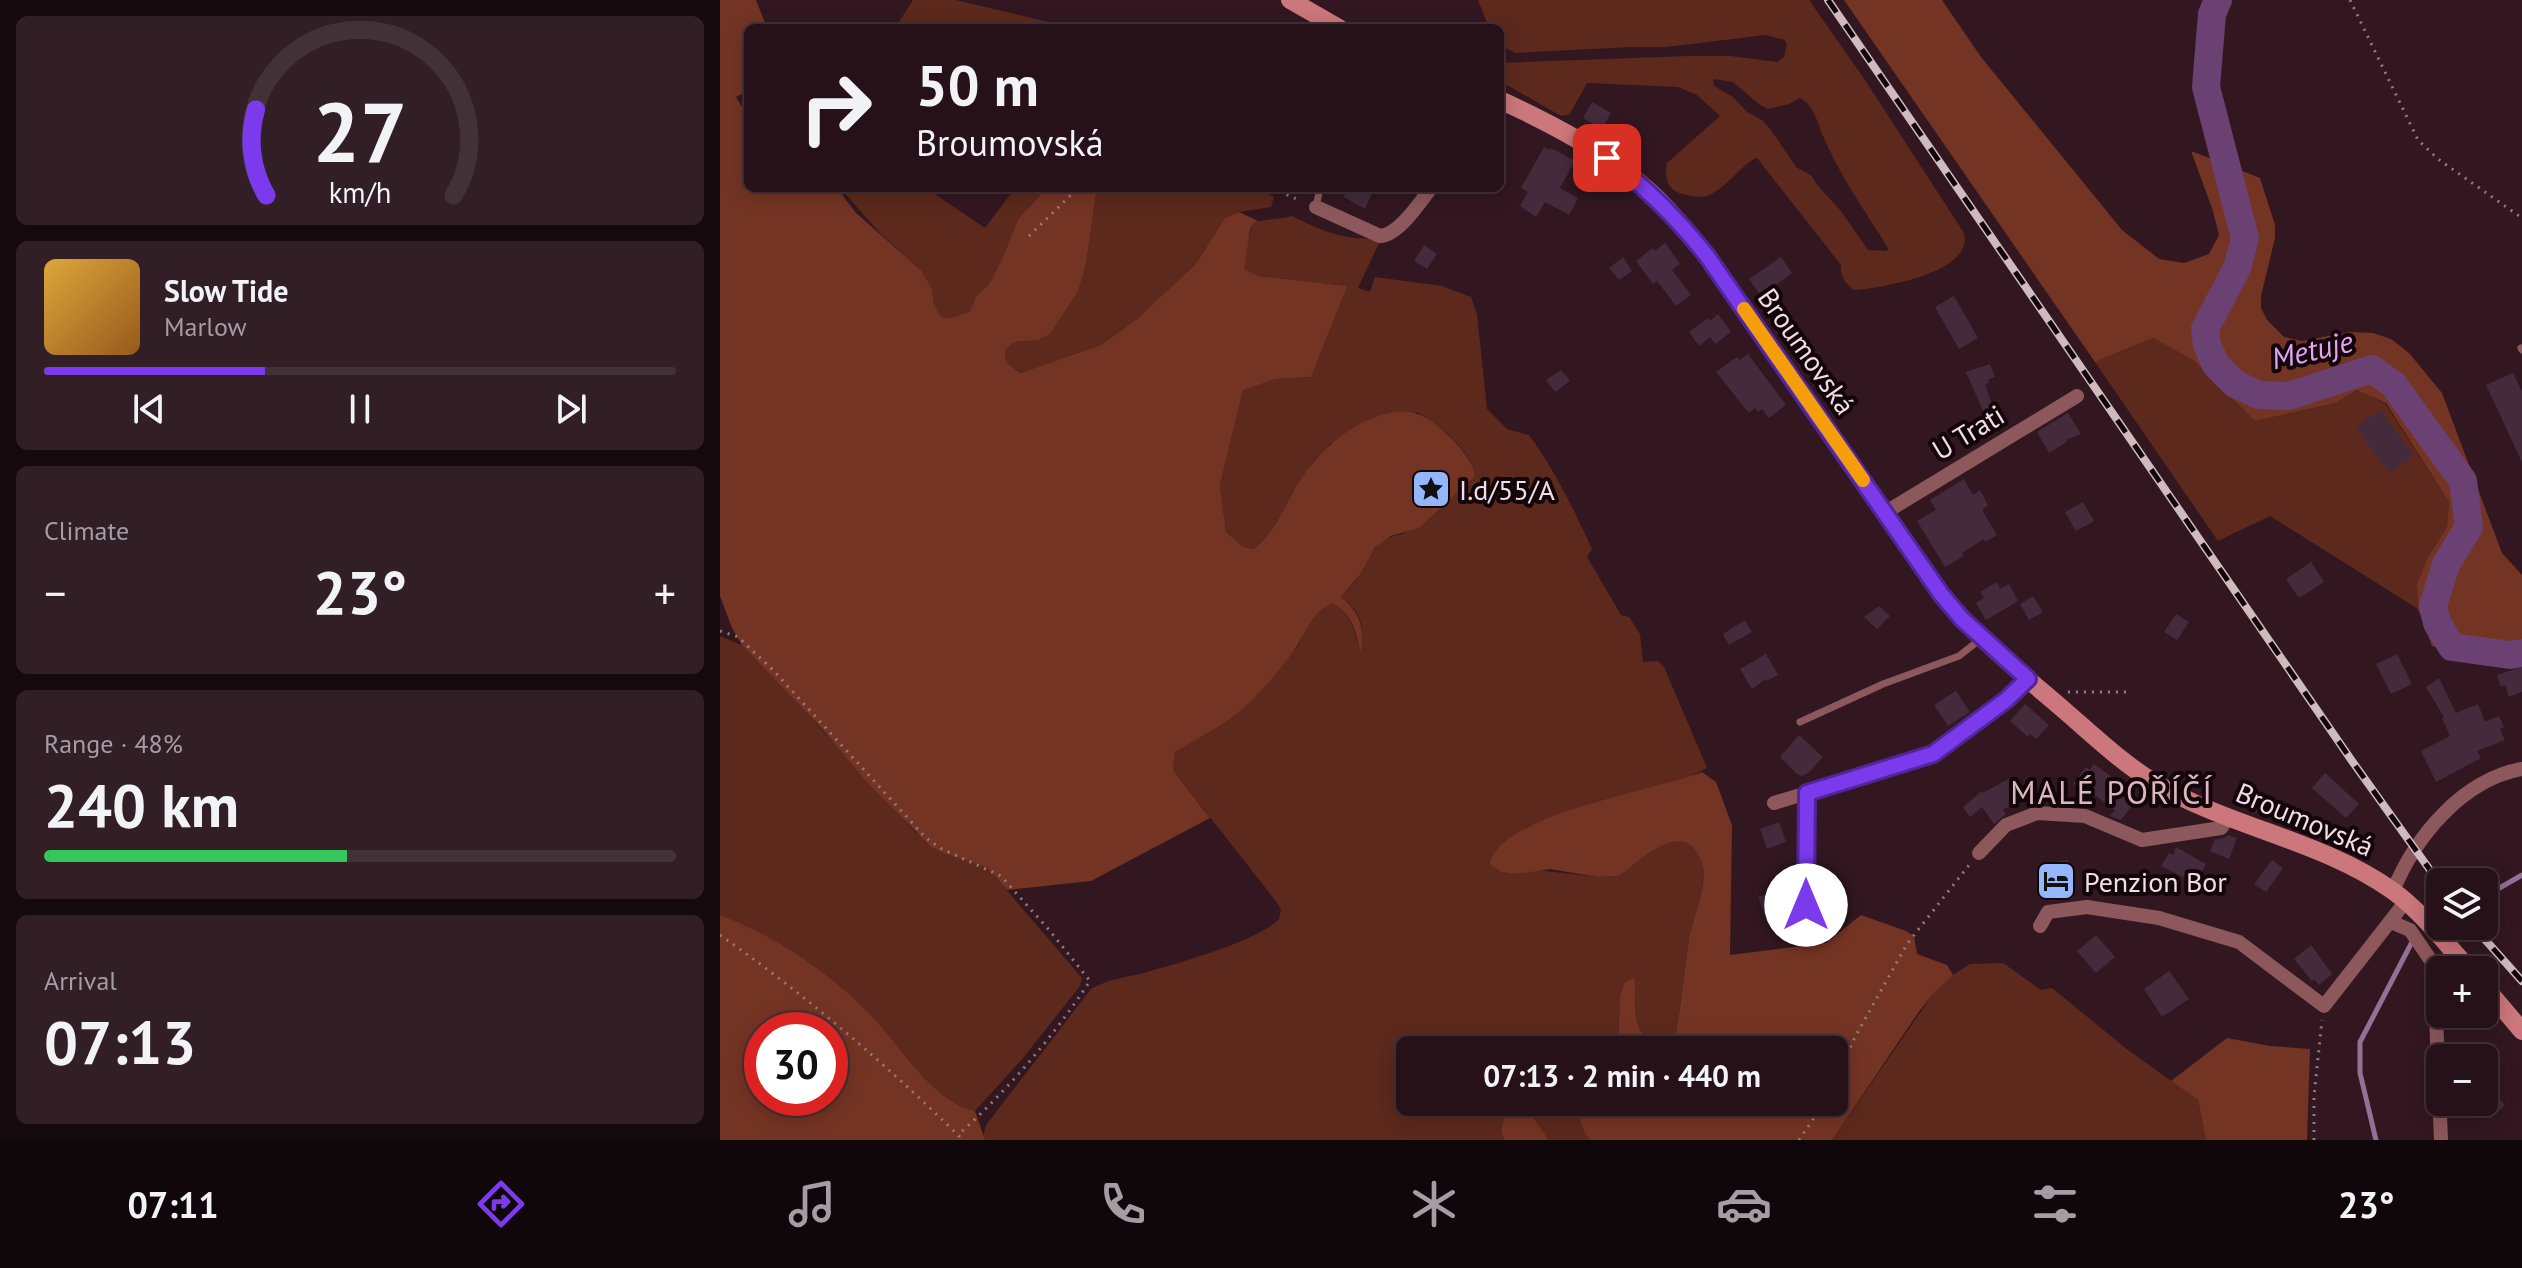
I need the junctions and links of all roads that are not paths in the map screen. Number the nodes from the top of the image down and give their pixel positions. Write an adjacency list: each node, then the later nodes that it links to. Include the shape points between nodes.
1 (1290, 0): 2 (main road)
2 (1332, 24)
3 (1504, 102): 8 (main road, Broumovská, via 1607,158 1666,207 1707,256)
4 (1319, 192): 6 (lane)
5 (1428, 192): 6 (street, via 1388,236)
6 (1316, 207)
7 (2077, 396): 8 (street, U Trati)
8 (1886, 512): 9 (main road, Broumovská, via 1941,594)
9 (1982, 637): 10 (main road, Broumovská); 11 (lane, via 1959,656)
10 (2028, 679): 13 (street, via 1933,754); 15 (main road, Broumovská, via 2142,775)
11 (1800, 722)
12 (2522, 769): 17 (street, via 2476,788 2430,827 2401,870)
13 (1807, 793): 14 (street); 20 (street)
14 (1774, 803)
15 (2229, 816): 16 (street, via 2221,828 2142,840 2085,816 2037,813 2006,825); 17 (main road, Broumovská, via 2346,863)
16 (1979, 853)
17 (2399, 896): 18 (street); 21 (main road, Broumovská)
18 (2391, 922): 19 (street, via 2324,1006 2239,942 2159,918 2087,907 2048,912); 24 (street, via 2410,930 2434,965)
19 (2040, 926)
20 (1806, 931)
21 (2457, 956)
22 (2498, 1003): 23 (main road)
23 (2522, 1031)
24 (2441, 1140)

